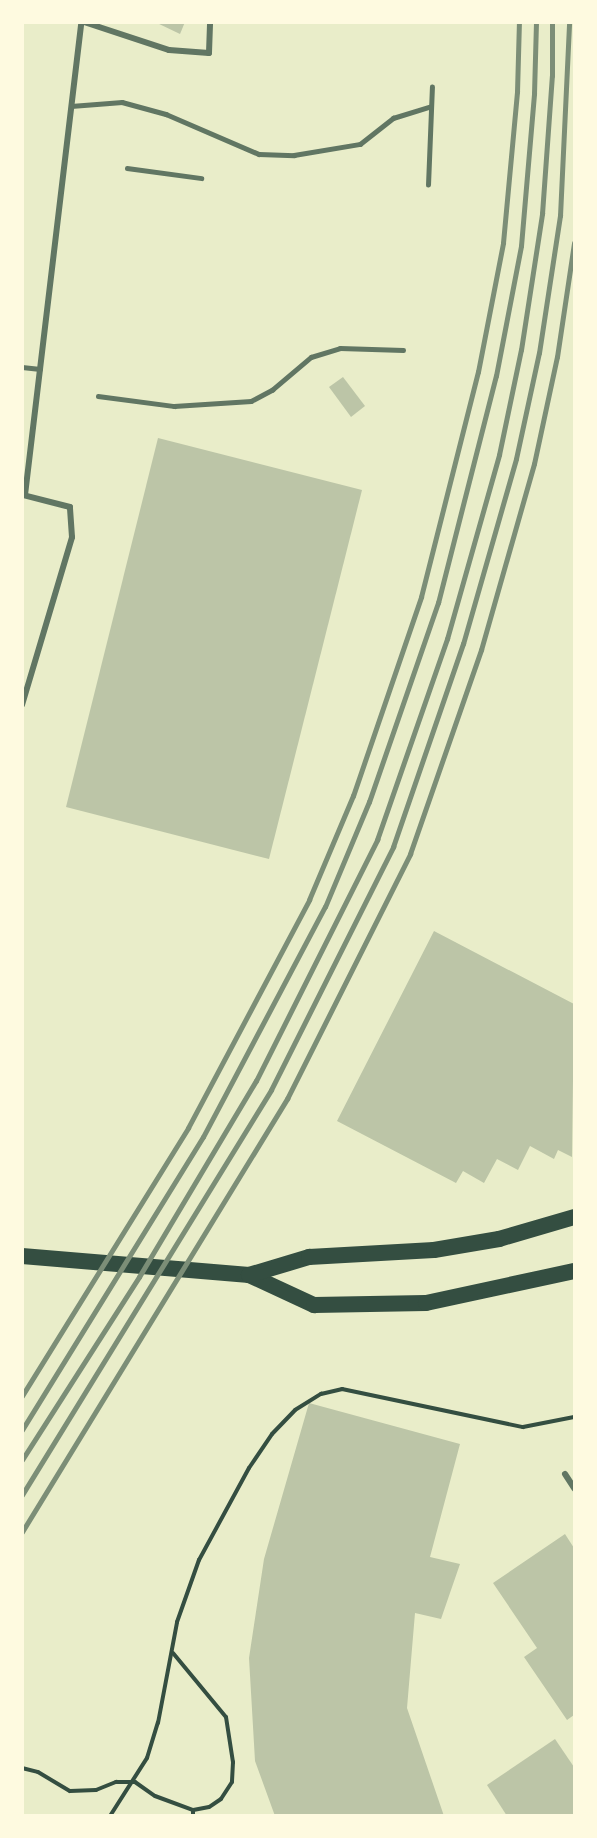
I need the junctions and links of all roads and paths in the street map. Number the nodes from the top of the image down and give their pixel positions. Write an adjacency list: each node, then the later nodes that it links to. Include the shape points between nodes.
1 (83, 22): 2 (street, via 169,50 209,53); 4 (street)
2 (210, 22)
3 (432, 87): 5 (lane)
4 (71, 106): 5 (lane, via 122,102 166,114 259,154 294,155 360,144 393,118); 11 (street)
5 (429, 107): 8 (lane)
6 (127, 168): 7 (lane)
7 (201, 177)
8 (428, 185)
9 (403, 350): 12 (lane, via 340,348 311,357 272,390 251,401 174,406)
10 (22, 367): 11 (lane)
11 (40, 369): 13 (street)
12 (98, 396)
13 (24, 495): 14 (street, via 70,507 72,537)
14 (22, 705)
15 (574, 1217): 18 (highway, via 499,1239 434,1250 309,1257)
16 (22, 1256): 18 (highway)
17 (574, 1271): 18 (highway, via 416,1303 314,1305)
18 (249, 1275)
19 (574, 1417): 22 (path, via 523,1427 368,1393 342,1389 321,1394 295,1410 272,1434 233,1497 199,1560 177,1622)
20 (565, 1474): 21 (street)
21 (574, 1488)
22 (172, 1653): 24 (path, via 158,1723 147,1758); 25 (path, via 226,1717 233,1762 232,1782 221,1799)
23 (22, 1768): 24 (path, via 38,1772 70,1791)
24 (132, 1782): 25 (path); 26 (path)
25 (193, 1813)
26 (110, 1815)

